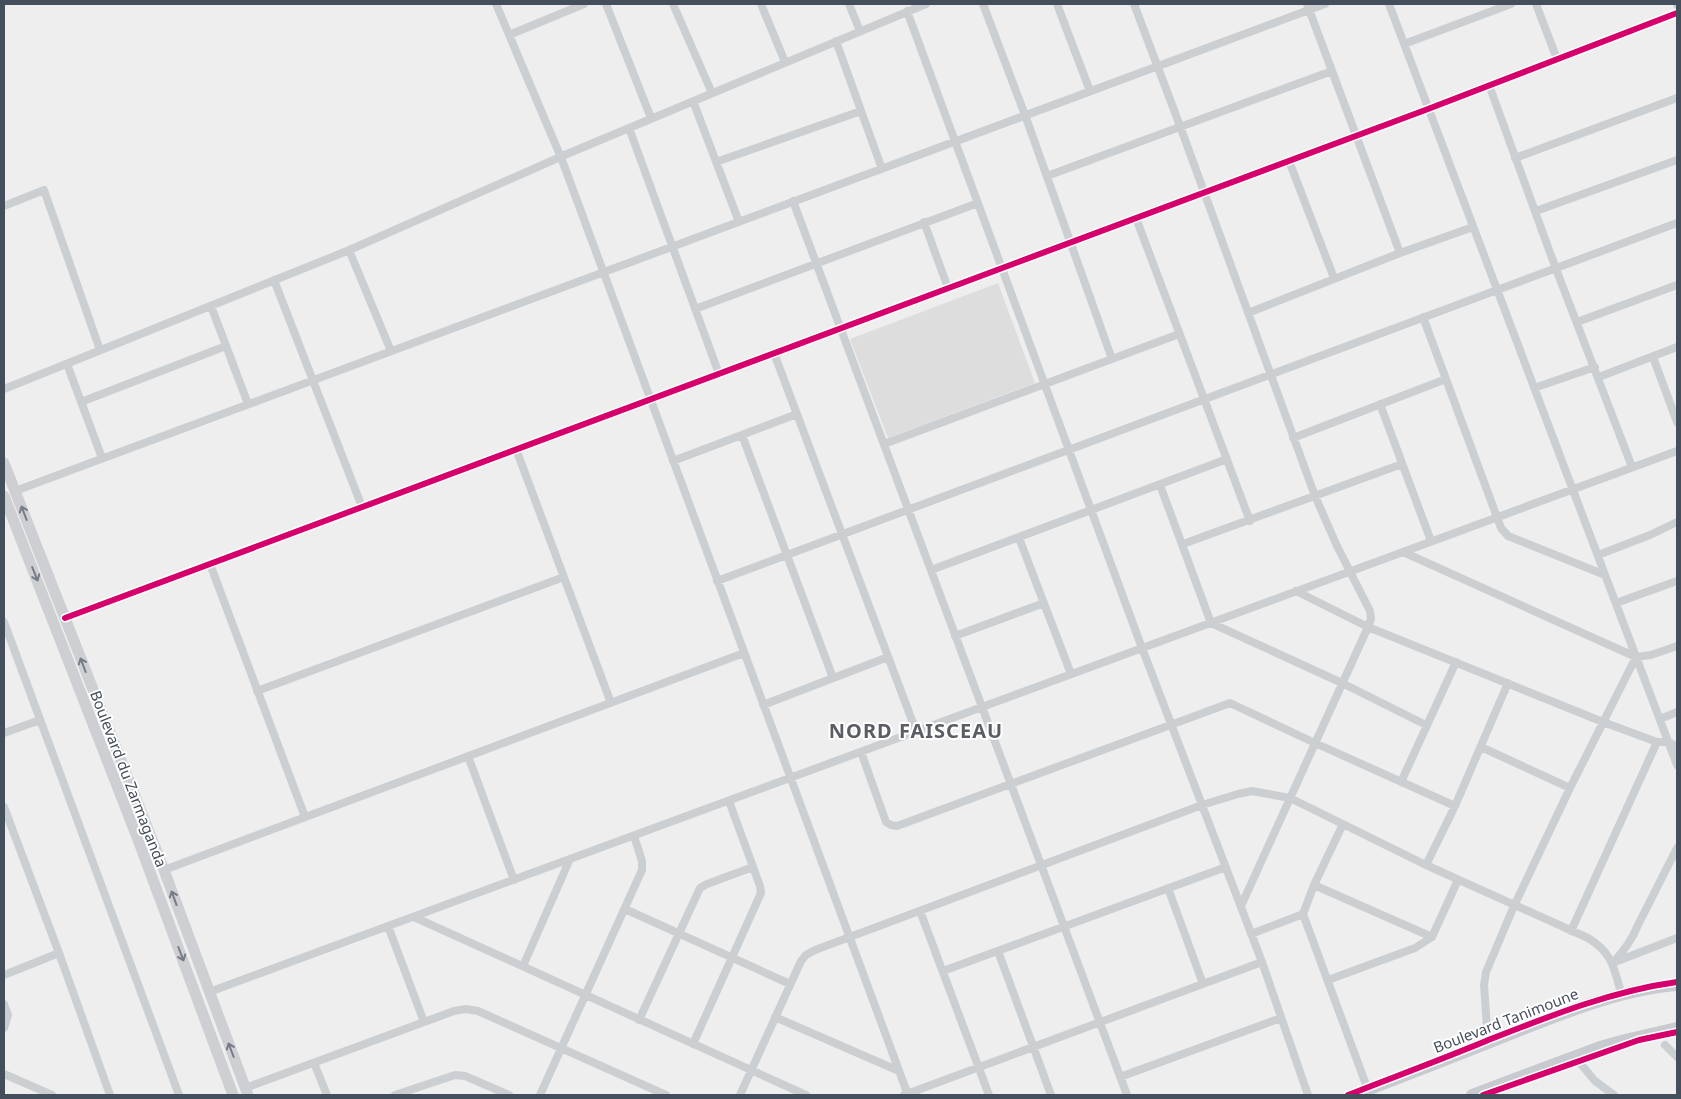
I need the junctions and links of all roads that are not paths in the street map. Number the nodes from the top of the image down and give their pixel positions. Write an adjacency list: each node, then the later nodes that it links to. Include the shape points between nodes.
1 (496, 4): 19 (street)
2 (584, 4): 19 (street)
3 (606, 4): 34 (street)
4 (673, 4): 28 (street)
5 (761, 4): 23 (street)
6 (849, 4): 18 (street)
7 (926, 4): 16 (street)
8 (983, 4): 33 (street)
9 (1057, 4): 27 (street)
10 (1134, 4): 24 (street)
11 (1325, 4): 15 (street)
12 (1388, 4): 21 (street)
13 (1511, 4): 21 (street)
14 (1536, 4): 22 (street)
15 (1308, 7): 24 (street); 25 (street)
16 (907, 11): 18 (street); 38 (street)
17 (1677, 13): 22 (street)
18 (860, 31): 20 (street)
19 (509, 36): 39 (street)
20 (836, 41): 23 (street); 32 (street)
21 (1404, 44): 31 (street)
22 (1557, 59): 26 (street)
23 (785, 62): 28 (street)
24 (1157, 66): 27 (street); 35 (street)
25 (1332, 71): 35 (street); 37 (street)
26 (1489, 85): 31 (street); 40 (street)
27 (1090, 91): 33 (street)
28 (712, 93): 30 (street)
29 (1677, 98): 40 (street)
30 (693, 101): 34 (street); 43 (street)
31 (1428, 109): 37 (street); 55 (street)
32 (861, 111): 43 (street); 44 (street)
33 (1025, 115): 38 (street); 45 (street)
34 (651, 118): 36 (street)
35 (1180, 126): 45 (street); 46 (street)
36 (629, 128): 39 (street); 57 (street)
37 (1357, 135): 42 (street); 59 (street)
38 (956, 141): 44 (street); 48 (street)
39 (560, 156): 58 (street); 63 (street)
40 (1515, 158): 50 (street)
41 (1677, 160): 50 (street)
42 (1289, 161): 46 (street); 64 (street)
43 (716, 162): 52 (street)
44 (882, 169): 47 (street)
45 (1047, 176): 56 (street)
46 (1204, 192): 51 (street); 71 (street)
47 (793, 202): 52 (street); 60 (street)
48 (978, 203): 53 (street); 61 (street)
49 (4, 206): 78 (street, via 44,190)
50 (1536, 211): 62 (street)
51 (1136, 218): 56 (street); 75 (street)
52 (739, 222): 57 (street)
53 (924, 222): 60 (street); 67 (street)
54 (1677, 223): 62 (street)
55 (1473, 227): 59 (street); 68 (street)
56 (1070, 242): 61 (street); 82 (street)
57 (673, 246): 63 (street); 70 (street)
58 (349, 250): 65 (street); 79 (street)
59 (1400, 253): 64 (street)
60 (816, 263): 70 (street); 74 (street)
61 (1002, 268): 67 (street); 90 (street)
62 (1556, 269): 68 (street); 73 (street)
63 (603, 272): 79 (street); 93 (street)
64 (1334, 278): 71 (street)
65 (274, 280): 69 (street); 89 (street)
66 (1677, 285): 73 (street)
67 (948, 288): 74 (street)
68 (1497, 290): 72 (street); 91 (street)
69 (211, 306): 76 (street); 78 (street)
70 (695, 308): 85 (street)
71 (1248, 313): 86 (street)
72 (1424, 318): 86 (street); 88 (street)
73 (1578, 322): 84 (street)
74 (841, 328): 80 (street); 102 (street)
75 (1179, 334): 82 (street); 94 (street)
76 (226, 346): 95 (street); 96 (street)
77 (1677, 347): 81 (street)
78 (100, 350): 83 (street)
79 (391, 351): 89 (street)
80 (774, 353): 85 (street); 98 (street)
81 (1652, 357): 87 (street); 99 (street)
82 (1112, 359): 90 (street)
83 (67, 364): 92 (street); 95 (street)
84 (1595, 367): 87 (street); 91 (street)
85 (719, 374): 93 (street)
86 (1270, 375): 94 (street); 101 (street)
87 (1599, 377): 111 (street)
88 (1446, 379): 97 (street); 120 (street)
89 (313, 380): 96 (street); 117 (street)
90 (1045, 384): 102 (street); 104 (street)
91 (1534, 388): 113 (street)
92 (4, 389)
93 (650, 399): 103 (street); 108 (street)
94 (1204, 399): 104 (street); 107 (street)
95 (81, 402): 106 (street)
96 (248, 404): 106 (street)
97 (1380, 404): 101 (street); 110 (street)
98 (797, 414): 100 (street); 123 (street)
99 (1677, 422)
100 (742, 435): 108 (street); 128 (street)
101 (1293, 438): 116 (street)
102 (884, 444): 118 (street)
103 (516, 449): 117 (street); 134 (street)
104 (1070, 449): 118 (street); 119 (street)
105 (1677, 450): 111 (street)
106 (102, 458): 114 (street)
107 (1227, 459): 112 (street); 121 (street)
108 (673, 461): 136 (street)
109 (4, 464): 114 (main road, Boulevard du Zarmaganda)
110 (1402, 464): 116 (street); 125 (street)
111 (1632, 467): 113 (street)
112 (1160, 485): 119 (street); 126 (street)
113 (1573, 489): 120 (street); 129 (street)
114 (15, 491): 140 (main road, Boulevard du Zarmaganda, one-way to 114)
115 (4, 496): 254 (main road, Boulevard du Zarmaganda, one-way to 254)
116 (1315, 496): 121 (street); 132 (street)
117 (362, 507): 130 (street)
118 (908, 510): 123 (street); 131 (street)
119 (1092, 510): 124 (street); 146 (street)
120 (1497, 517): 125 (street); 133 (street, via 1508,536)
121 (1250, 521): 126 (street)
122 (1677, 522): 129 (street)
123 (842, 534): 128 (street); 148 (street)
124 (1019, 538): 131 (street); 138 (street)
125 (1431, 541): 127 (street)
126 (1183, 544): 142 (street)
127 (1403, 552): 132 (street); 149 (street)
128 (787, 554): 136 (street); 152 (street)
129 (1598, 555): 133 (street)
130 (210, 564): 140 (street); 155 (street)
131 (930, 570): 144 (street)
132 (1351, 571): 137 (street); 143 (street, via 1370,611)
133 (1605, 575): 139 (street)
134 (564, 577): 155 (street); 156 (street)
135 (1677, 580): 139 (street)
136 (718, 581): 147 (street)
137 (1296, 591): 142 (street); 143 (street)
138 (1044, 603): 144 (street); 151 (street)
139 (1616, 603): 149 (street)
140 (65, 618): 193 (main road, Boulevard du Zarmaganda, one-way to 140)
141 (4, 622): 161 (street)
142 (1211, 623): 146 (street); 153 (street)
143 (1368, 627): 150 (street); 153 (street)
144 (955, 636): 158 (street)
145 (1677, 646): 149 (street)
146 (1142, 648): 151 (street); 163 (street)
147 (744, 653): 156 (street); 157 (street)
148 (888, 657): 152 (street); 165 (street)
149 (1636, 657): 160 (street); 162 (street)
150 (1456, 662): 154 (street); 164 (street)
151 (1071, 674): 158 (street)
152 (833, 678): 157 (street)
153 (1342, 683): 164 (street); 169 (street)
154 (1508, 683): 162 (street); 170 (street)
155 (257, 691): 184 (street)
156 (611, 703): 173 (street)
157 (763, 705): 175 (street)
158 (982, 707): 165 (street); 177 (street)
159 (1677, 712): 160 (street)
160 (1660, 719): 168 (street)
161 (40, 720): 166 (street); 253 (street)
162 (1603, 722): 167 (street); 178 (street)
163 (1172, 724): 169 (street, via 1230,703); 177 (street); 181 (street)
164 (1426, 725): 176 (street)
165 (916, 732): 172 (street)
166 (4, 733)
167 (1658, 742): 168 (street); 206 (street)
168 (1669, 742): 171 (street); 174 (street)
169 (1315, 743): 176 (street); 179 (street)
170 (1481, 747): 178 (street); 182 (street)
171 (1677, 748)
172 (861, 752): 175 (street); 177 (street, via 886,822 891,825 897,826)
173 (468, 756): 184 (street); 194 (street)
174 (1677, 764)
175 (790, 778): 180 (street); 209 (street)
176 (1401, 782): 182 (street)
177 (1012, 784): 189 (street)
178 (1570, 788): 199 (street)
179 (1290, 798): 181 (street, via 1252,791); 185 (street); 198 (street)
180 (729, 801): 186 (street); 191 (street)
181 (1202, 805): 189 (street); 192 (street)
182 (1455, 806): 190 (street)
183 (4, 807): 213 (street)
184 (305, 817): 193 (street)
185 (1343, 824): 190 (street); 196 (street)
186 (634, 836): 188 (street); 200 (street, via 642,870)
187 (1677, 848): 216 (street, via 1628,947)
188 (570, 859): 194 (street); 217 (street)
189 (1041, 866): 201 (street); 205 (street)
190 (1426, 866): 195 (street)
191 (753, 867): 207 (street, via 700,888); 214 (street, via 761,893)
192 (1226, 867): 197 (street); 198 (street)
193 (164, 870): 225 (main road, Boulevard du Zarmaganda, one-way to 193)
194 (514, 880): 203 (street)
195 (1458, 880): 199 (street); 210 (street)
196 (1314, 885): 202 (street); 210 (street)
197 (1168, 888): 205 (street); 222 (street)
198 (1241, 906): 208 (street)
199 (1514, 906): 206 (street); 235 (street, via 1486,972 1484,993)
200 (625, 909): 207 (street); 226 (street)
201 (920, 911): 209 (street); 218 (street)
202 (1303, 914): 208 (street); 220 (street)
203 (414, 917): 204 (street); 217 (street)
204 (388, 926): 225 (street); 231 (street)
205 (1063, 926): 212 (street); 232 (street)
206 (1571, 932): 216 (street, via 1596,943)
207 (678, 934): 214 (street); 230 (street)
208 (1251, 934): 215 (street)
209 (849, 937): 221 (street, via 806,955); 245 (street)
210 (1432, 937): 220 (street, via 1414,948)
211 (1677, 938): 216 (street)
212 (998, 951): 218 (street); 238 (street)
213 (59, 954): 219 (street); 252 (street)
214 (731, 958): 221 (street); 236 (street)
215 (1262, 962): 222 (street); 229 (street)
216 (1613, 963): 224 (street)
217 (523, 966): 226 (street)
218 (943, 971): 243 (street)
219 (4, 975)
220 (1328, 980): 248 (street)
221 (790, 984): 228 (street)
222 (1204, 984): 232 (street)
223 (1677, 985): 224 (main road, Boulevard Tanimoune)
224 (1621, 991): 235 (main road, Boulevard Tanimoune)
225 (209, 992): 249 (main road, Boulevard du Zarmaganda, one-way to 225)
226 (586, 995): 230 (street); 239 (street)
227 (4, 1004): 233 (street, via 8,1015)
228 (775, 1017): 244 (street); 245 (street)
229 (1281, 1018): 247 (street); 266 (street)
230 (639, 1020): 236 (street)
231 (424, 1022): 239 (street, via 466,1008); 242 (street)
232 (1100, 1022): 238 (street); 247 (street)
233 (4, 1028)
234 (1677, 1028): 240 (main road)
235 (1488, 1043): 248 (main road, Boulevard Tanimoune)
236 (693, 1044): 244 (street)
237 (1665, 1045): 241 (street)
238 (1033, 1047): 243 (street); 264 (street)
239 (562, 1048): 258 (street); 259 (street)
240 (1574, 1056): 250 (main road); 268 (street, via 1595,1081)
241 (1677, 1057)
242 (314, 1063): 249 (street); 255 (street)
243 (978, 1068): 262 (street); 263 (street)
244 (752, 1071): 260 (street); 261 (street)
245 (898, 1071): 262 (street)
246 (4, 1074): 251 (street)
247 (1120, 1077): 265 (street)
248 (1368, 1090): 267 (main road, Boulevard Tanimoune)
249 (247, 1092)
250 (1478, 1094)
251 (52, 1095)
252 (110, 1095)
253 (179, 1095)
254 (234, 1095)
255 (327, 1095)
256 (395, 1095): 257 (street, via 455,1074)
257 (509, 1095)
258 (540, 1095)
259 (666, 1095)
260 (740, 1095)
261 (806, 1095)
262 (906, 1095)
263 (989, 1095)
264 (1051, 1095)
265 (1127, 1095)
266 (1308, 1095)
267 (1354, 1095)
268 (1614, 1095)

